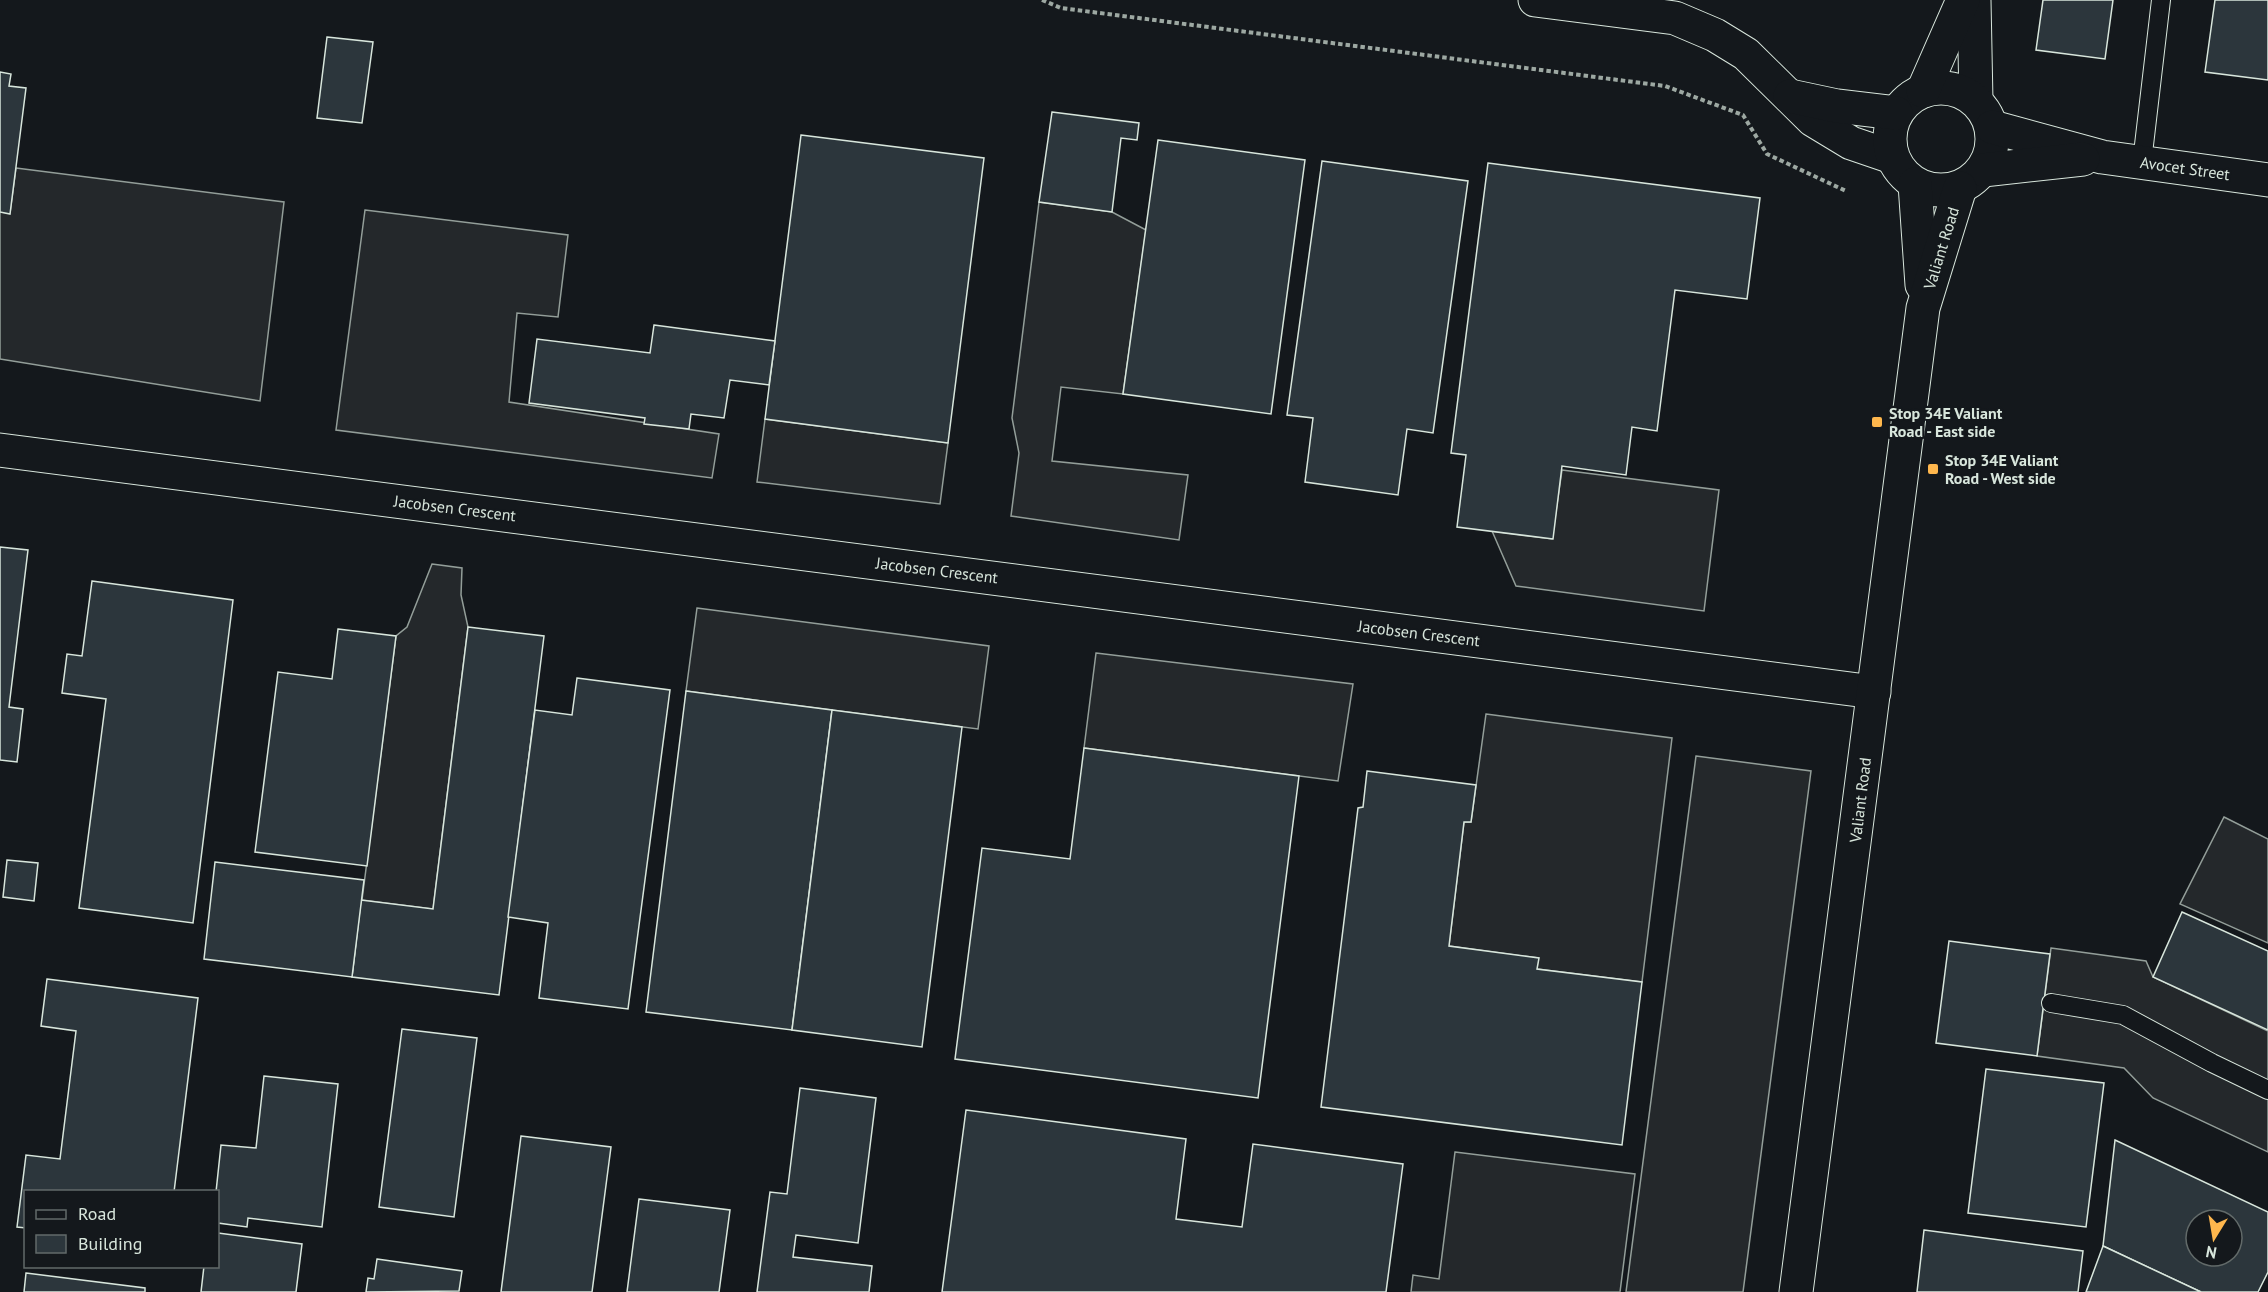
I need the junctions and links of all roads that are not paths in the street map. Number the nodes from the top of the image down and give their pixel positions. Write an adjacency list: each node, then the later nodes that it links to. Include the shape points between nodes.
1 (1535, 0): 6 (street, via 1674,18 1715,35 1746,54)
2 (1964, 0): 5 (street)
3 (1974, 0): 8 (street)
4 (2161, 0): 11 (lane)
5 (1923, 91): 7 (street, via 1907,100); 8 (street, via 1944,87 1961,92)
6 (1790, 96): 7 (street); 9 (street, via 1813,120 1851,143)
7 (1896, 113): 9 (street, via 1890,130)
8 (1984, 114): 10 (street, Avocet Street); 12 (street, via 1992,152)
9 (1892, 157): 14 (street)
10 (2102, 158): 11 (street, Avocet Street); 12 (street, Avocet Street)
11 (2142, 162): 13 (street, Avocet Street)
12 (1972, 179): 14 (street, via 1933,190); 15 (street, Valiant Road)
13 (2268, 180)
14 (1915, 184): 15 (street, Valiant Road)
15 (1923, 308): 17 (street, Valiant Road)
16 (0, 450): 17 (street, Jacobsen Crescent)
17 (1874, 692): 20 (street, Valiant Road)
18 (2051, 1004): 19 (lane, via 2123,1015)
19 (2268, 1090)
20 (1796, 1292)

